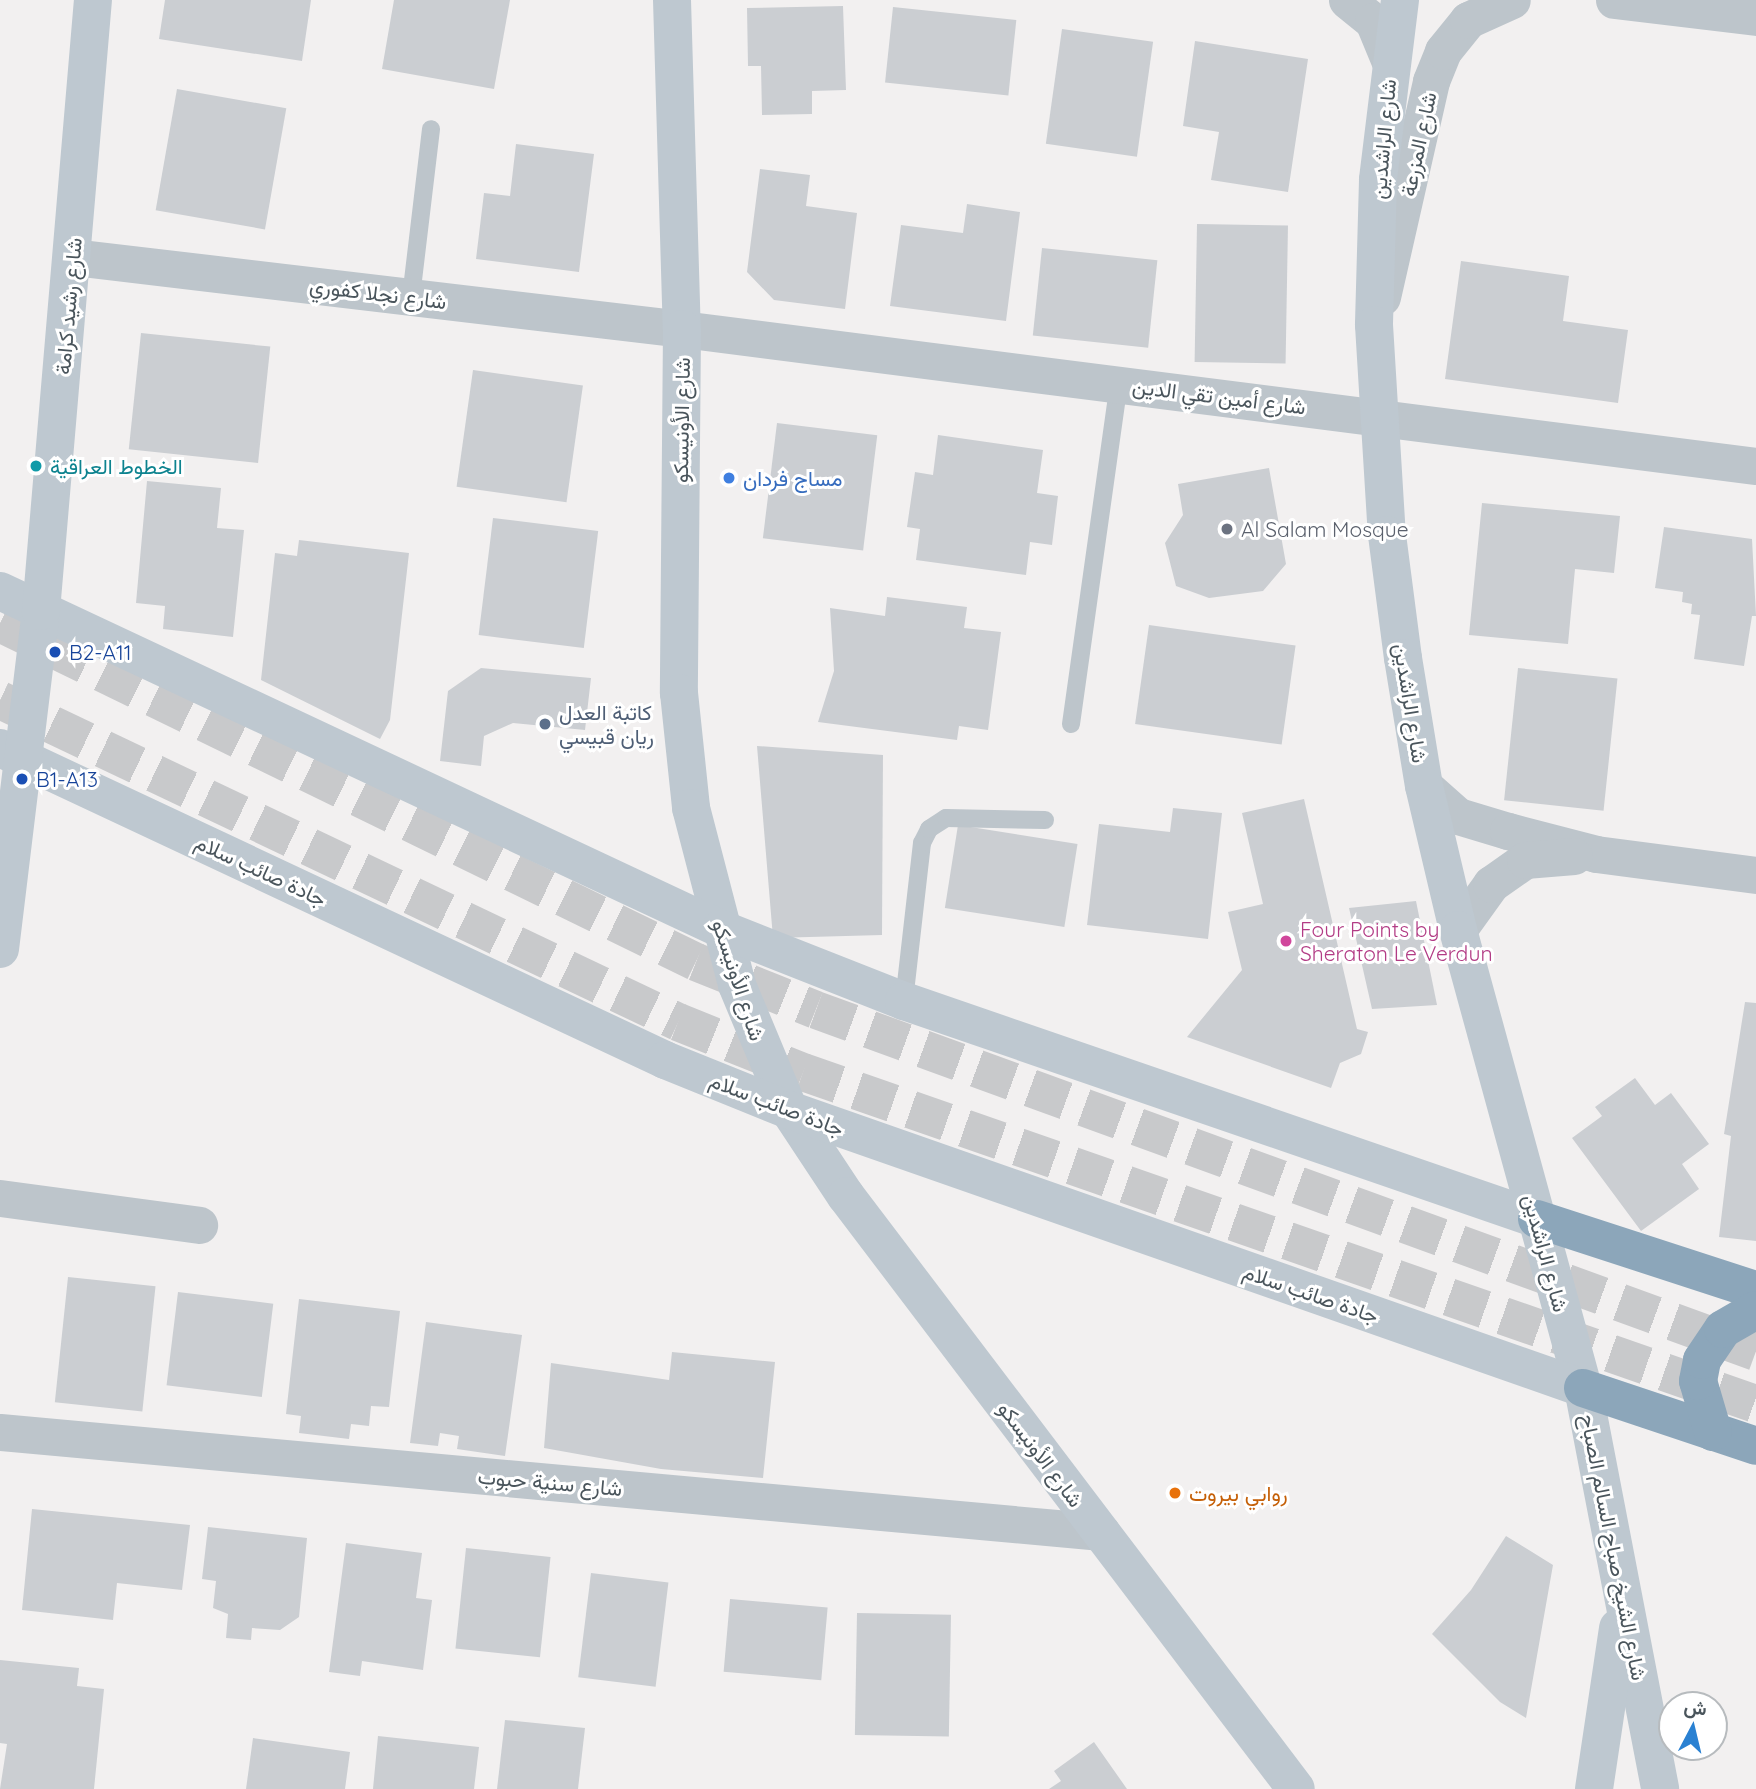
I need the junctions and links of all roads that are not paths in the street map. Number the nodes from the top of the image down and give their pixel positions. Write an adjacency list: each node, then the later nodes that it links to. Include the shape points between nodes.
1 (93, 0): 10 (street, شارع رشيد كرامة)
2 (672, 0): 13 (street, شارع الأونيسكو)
3 (1347, 0): 8 (street, via 1373,22)
4 (1400, 0): 8 (street, شارع الراشدين)
5 (1512, 0): 12 (street, شارع المزرعة, via 1468,20 1443,51 1431,81 1398,241)
6 (1614, 0): 7 (street)
7 (1756, 17)
8 (1390, 62): 12 (street, شارع الراشدين, via 1378,180)
9 (431, 129): 11 (lane)
10 (73, 257): 11 (street, شارع نجلا كفوري); 18 (street, شارع رشيد كرامة)
11 (411, 297): 13 (street, شارع نجلا كفوري)
12 (1374, 325): 15 (street, شارع الراشدين)
13 (682, 329): 14 (street, شارع أمين تقي الدين); 25 (street, شارع الأونيسكو, via 679,693 691,808)
14 (1119, 383): 15 (street, شارع أمين تقي الدين); 19 (lane)
15 (1377, 416): 16 (street, شارع أمين تقي الدين); 21 (street, شارع الراشدين, via 1387,535)
16 (1756, 466)
17 (0, 591): 18 (street)
18 (41, 611): 20 (street, شارع رشيد كرامة); 25 (street)
19 (1071, 724)
20 (11, 753): 27 (street, شارع رشيد كرامة); 29 (street, جادة صائب سلام, via 652,1054)
21 (1424, 786): 23 (street, via 1458,816); 26 (street, شارع الراشدين)
22 (1045, 820): 28 (lane, via 946,818 929,829 922,843)
23 (1595, 854): 24 (street); 26 (street, via 1525,860 1492,884)
24 (1756, 875)
25 (721, 929): 28 (street); 29 (street, شارع الأونيسكو, via 756,1038)
26 (1458, 930): 31 (street, شارع الراشدين)
27 (0, 949)
28 (904, 1001): 31 (street)
29 (789, 1110): 35 (street, جادة صائب سلام); 39 (street, شارع الأونيسكو, via 846,1196)
30 (0, 1198): 32 (street)
31 (1537, 1219): 33 (highway); 35 (street, شارع الراشدين)
32 (199, 1225)
33 (1756, 1290)
34 (1756, 1310): 37 (highway, via 1723,1329 1702,1360 1698,1381)
35 (1583, 1388): 37 (highway); 40 (street, شارع الشيخ صباح السالم الصباح)
36 (0, 1432): 39 (street, شارع سنية حبوب)
37 (1713, 1432): 38 (highway)
38 (1756, 1446)
39 (1101, 1532): 41 (street, شارع الأونيسكو)
40 (1622, 1586): 42 (street); 43 (street, شارع الشيخ صباح السالم الصباح)
41 (1296, 1789)
42 (1594, 1789)
43 (1660, 1789)

